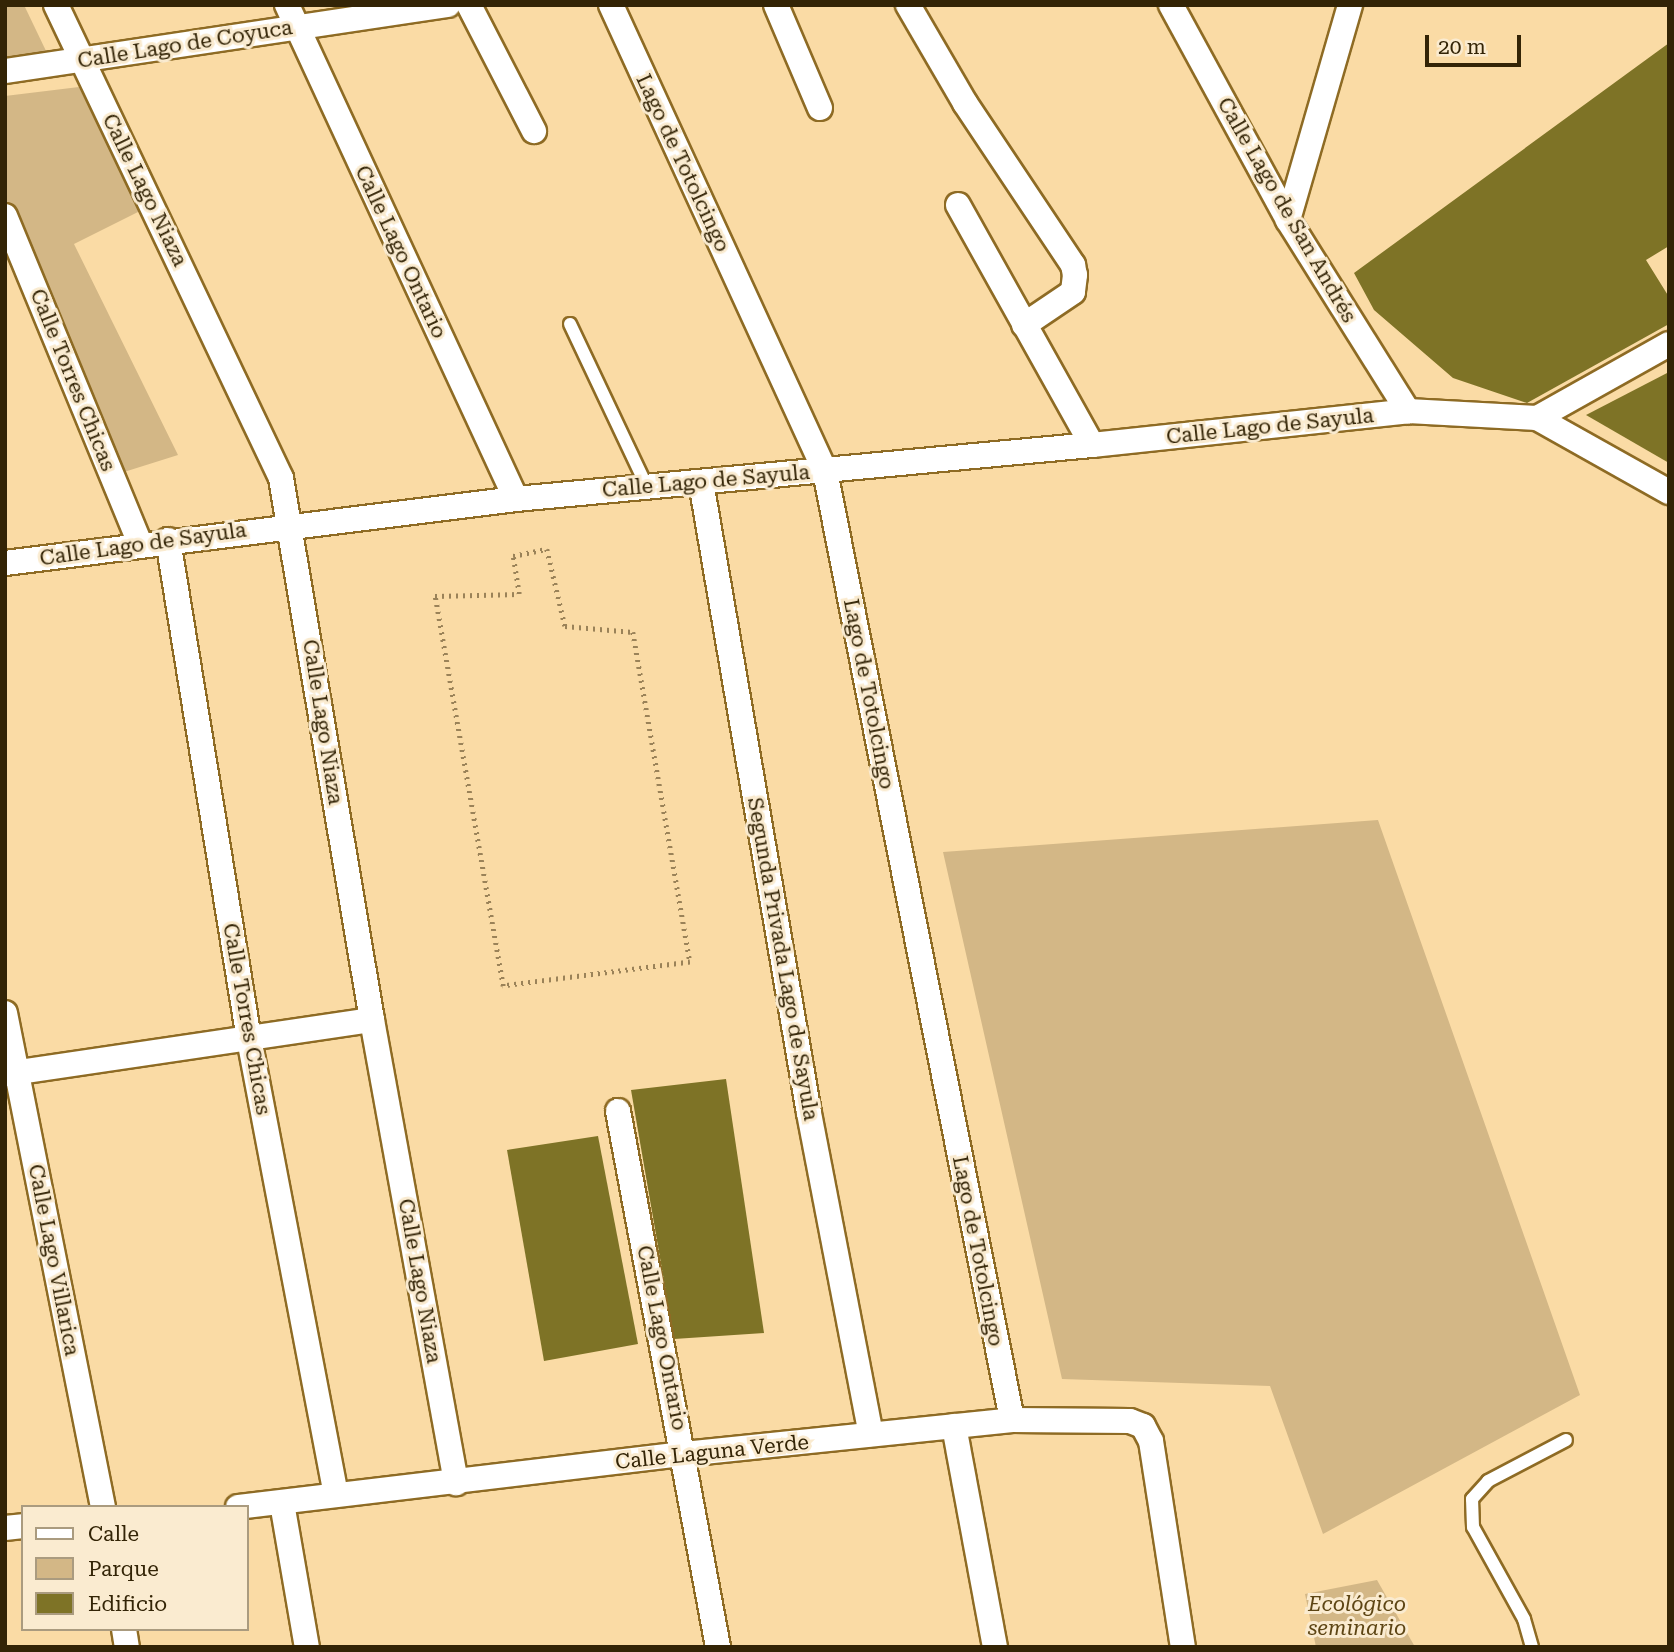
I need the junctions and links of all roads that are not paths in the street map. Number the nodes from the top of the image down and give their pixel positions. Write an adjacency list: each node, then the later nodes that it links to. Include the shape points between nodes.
1 (56, 5): 10 (street, Calle Lago Niaza)
2 (448, 5): 9 (street, Calle Lago de Coyuca)
3 (469, 5): 13 (street)
4 (611, 5): 23 (street, Lago de Totolcingo)
5 (776, 5): 12 (street)
6 (908, 5): 18 (street, via 965,103 1073,265 1073,292)
7 (1171, 5): 16 (street, Calle Lago de San Andrés)
8 (1350, 5): 16 (street)
9 (292, 16): 10 (street, Calle Lago de Coyuca); 27 (street, Calle Lago Ontario)
10 (83, 60): 11 (street, Calle Lago de Coyuca); 28 (street, Calle Lago Niaza, via 273,457)
11 (5, 71)
12 (820, 108)
13 (534, 131)
14 (958, 205): 18 (street)
15 (5, 216): 30 (street, Calle Torres Chicas)
16 (1288, 220): 20 (street, Calle Lago de San Andrés)
17 (570, 324): 25 (lane)
18 (1024, 325): 22 (street)
19 (1669, 344): 21 (street)
20 (1408, 411): 21 (street, Calle Lago de Sayula); 22 (street, Calle Lago de Sayula)
21 (1537, 418): 26 (street)
22 (1093, 445): 23 (street, Calle Lago de Sayula)
23 (825, 471): 24 (street, Calle Lago de Sayula); 37 (street, Lago de Totolcingo)
24 (701, 482): 25 (street, Calle Lago de Sayula); 39 (street, Segunda Privada Lago de Sayula, via 808,1113)
25 (647, 487): 27 (street, Calle Lago de Sayula)
26 (1669, 492)
27 (516, 499): 28 (street, Calle Lago de Sayula)
28 (291, 525): 29 (street, Calle Lago de Sayula); 33 (street, Calle Lago Niaza)
29 (168, 540): 30 (street, Calle Lago de Sayula); 34 (street, Calle Torres Chicas)
30 (140, 544): 31 (street, Calle Lago de Sayula)
31 (5, 563)
32 (5, 1013): 35 (street, Calle Lago Villarica)
33 (372, 1020): 34 (street); 42 (street, Calle Lago Niaza)
34 (249, 1039): 35 (street); 43 (street, Calle Torres Chicas)
35 (11, 1073): 45 (street, Calle Lago Villarica)
36 (618, 1111): 41 (street, Calle Lago Ontario)
37 (1012, 1420): 38 (street, Calle Laguna Verde); 50 (street, Calle Laguna Verde, via 1130,1421 1143,1426 1151,1441)
38 (954, 1426): 39 (street, Calle Laguna Verde); 49 (street)
39 (871, 1434): 41 (street, Calle Laguna Verde)
40 (1566, 1440): 51 (lane, via 1488,1481 1472,1499 1473,1527 1524,1619)
41 (684, 1454): 42 (street, Calle Laguna Verde); 48 (street, Calle Lago Ontario)
42 (456, 1482): 43 (street, Calle Laguna Verde)
43 (336, 1495): 44 (street, Calle Laguna Verde)
44 (282, 1503): 46 (street, Calle Laguna Verde); 47 (street)
45 (103, 1505)
46 (248, 1506)
47 (307, 1647)
48 (719, 1647)
49 (995, 1647)
50 (1183, 1647)
51 (1532, 1647)

